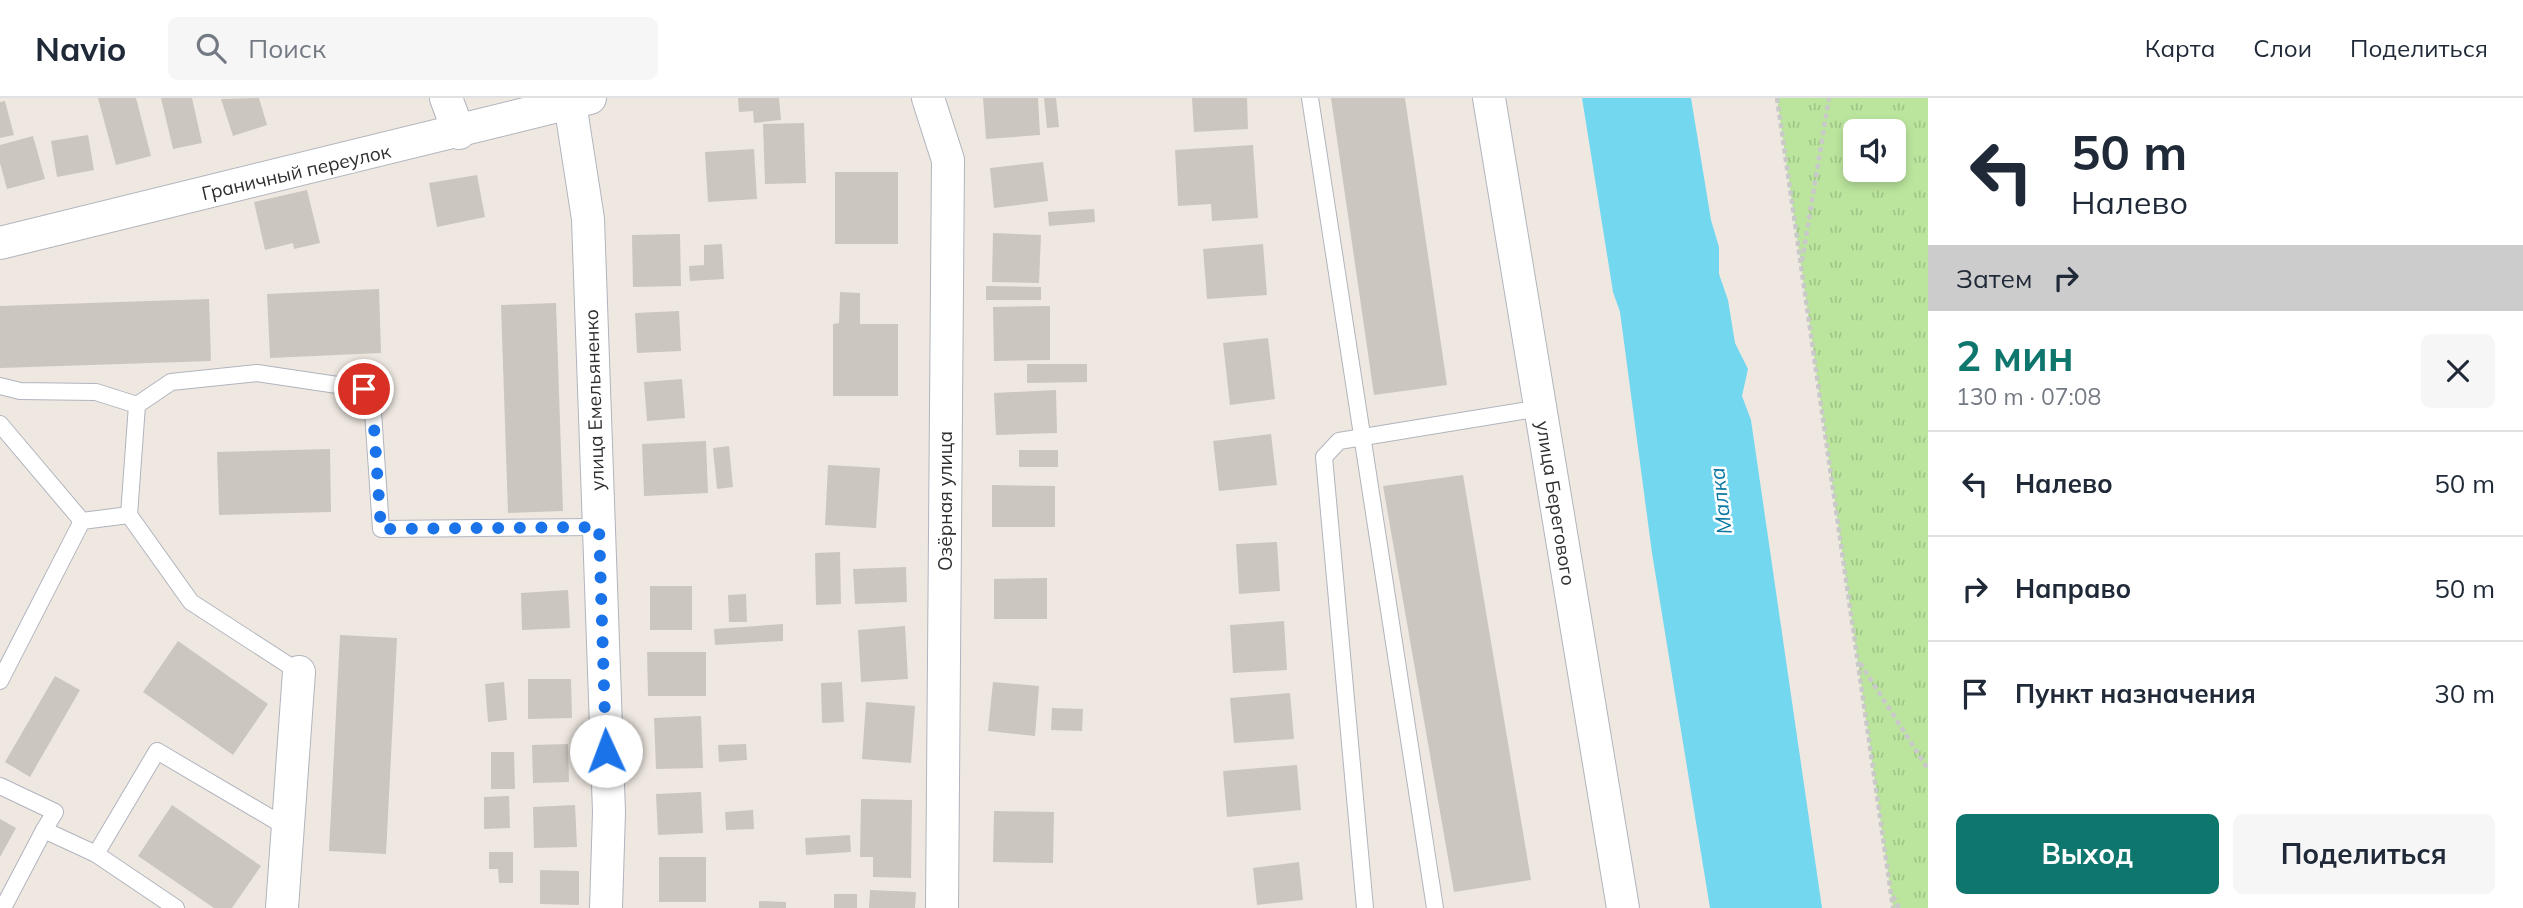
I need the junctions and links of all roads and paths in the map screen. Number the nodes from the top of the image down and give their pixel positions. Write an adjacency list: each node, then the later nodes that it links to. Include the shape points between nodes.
1 (446, 98): 8 (street)
2 (928, 98): 32 (street, Озёрная улица, via 947,160)
3 (1310, 98): 15 (lane)
4 (1489, 98): 13 (street, улица Берегового)
5 (1777, 98): 10 (path)
6 (1829, 98): 10 (path)
7 (580, 101): 8 (street, Граничный переулок); 18 (street, улица Емельяненко)
8 (459, 133): 9 (street, Граничный переулок)
9 (0, 243)
10 (1801, 266): 19 (path)
11 (0, 387): 12 (lane, via 96,392)
12 (137, 405): 16 (lane); 18 (lane, via 171,382 257,373 364,389 373,412 381,529)
13 (1541, 408): 15 (lane); 35 (street, улица Берегового)
14 (0, 424): 17 (lane)
15 (1362, 437): 33 (lane, via 1339,440 1324,457); 34 (lane)
16 (129, 515): 17 (lane); 20 (lane, via 191,601)
17 (82, 521): 21 (lane)
18 (599, 527): 31 (street, улица Емельяненко, via 608,812)
19 (1858, 660): 22 (path); 27 (path)
20 (299, 672): 24 (street)
21 (0, 681)
22 (1928, 769)
23 (0, 786): 25 (lane, via 55,812)
24 (288, 828): 26 (lane, via 157,751); 30 (street)
25 (44, 830): 26 (lane); 28 (lane)
26 (96, 854): 29 (lane)
27 (1892, 893): 36 (path); 37 (path)
28 (3, 908)
29 (176, 908)
30 (282, 908)
31 (606, 908)
32 (942, 908)
33 (1365, 908)
34 (1435, 908)
35 (1623, 908)
36 (1893, 908)
37 (1899, 908)

